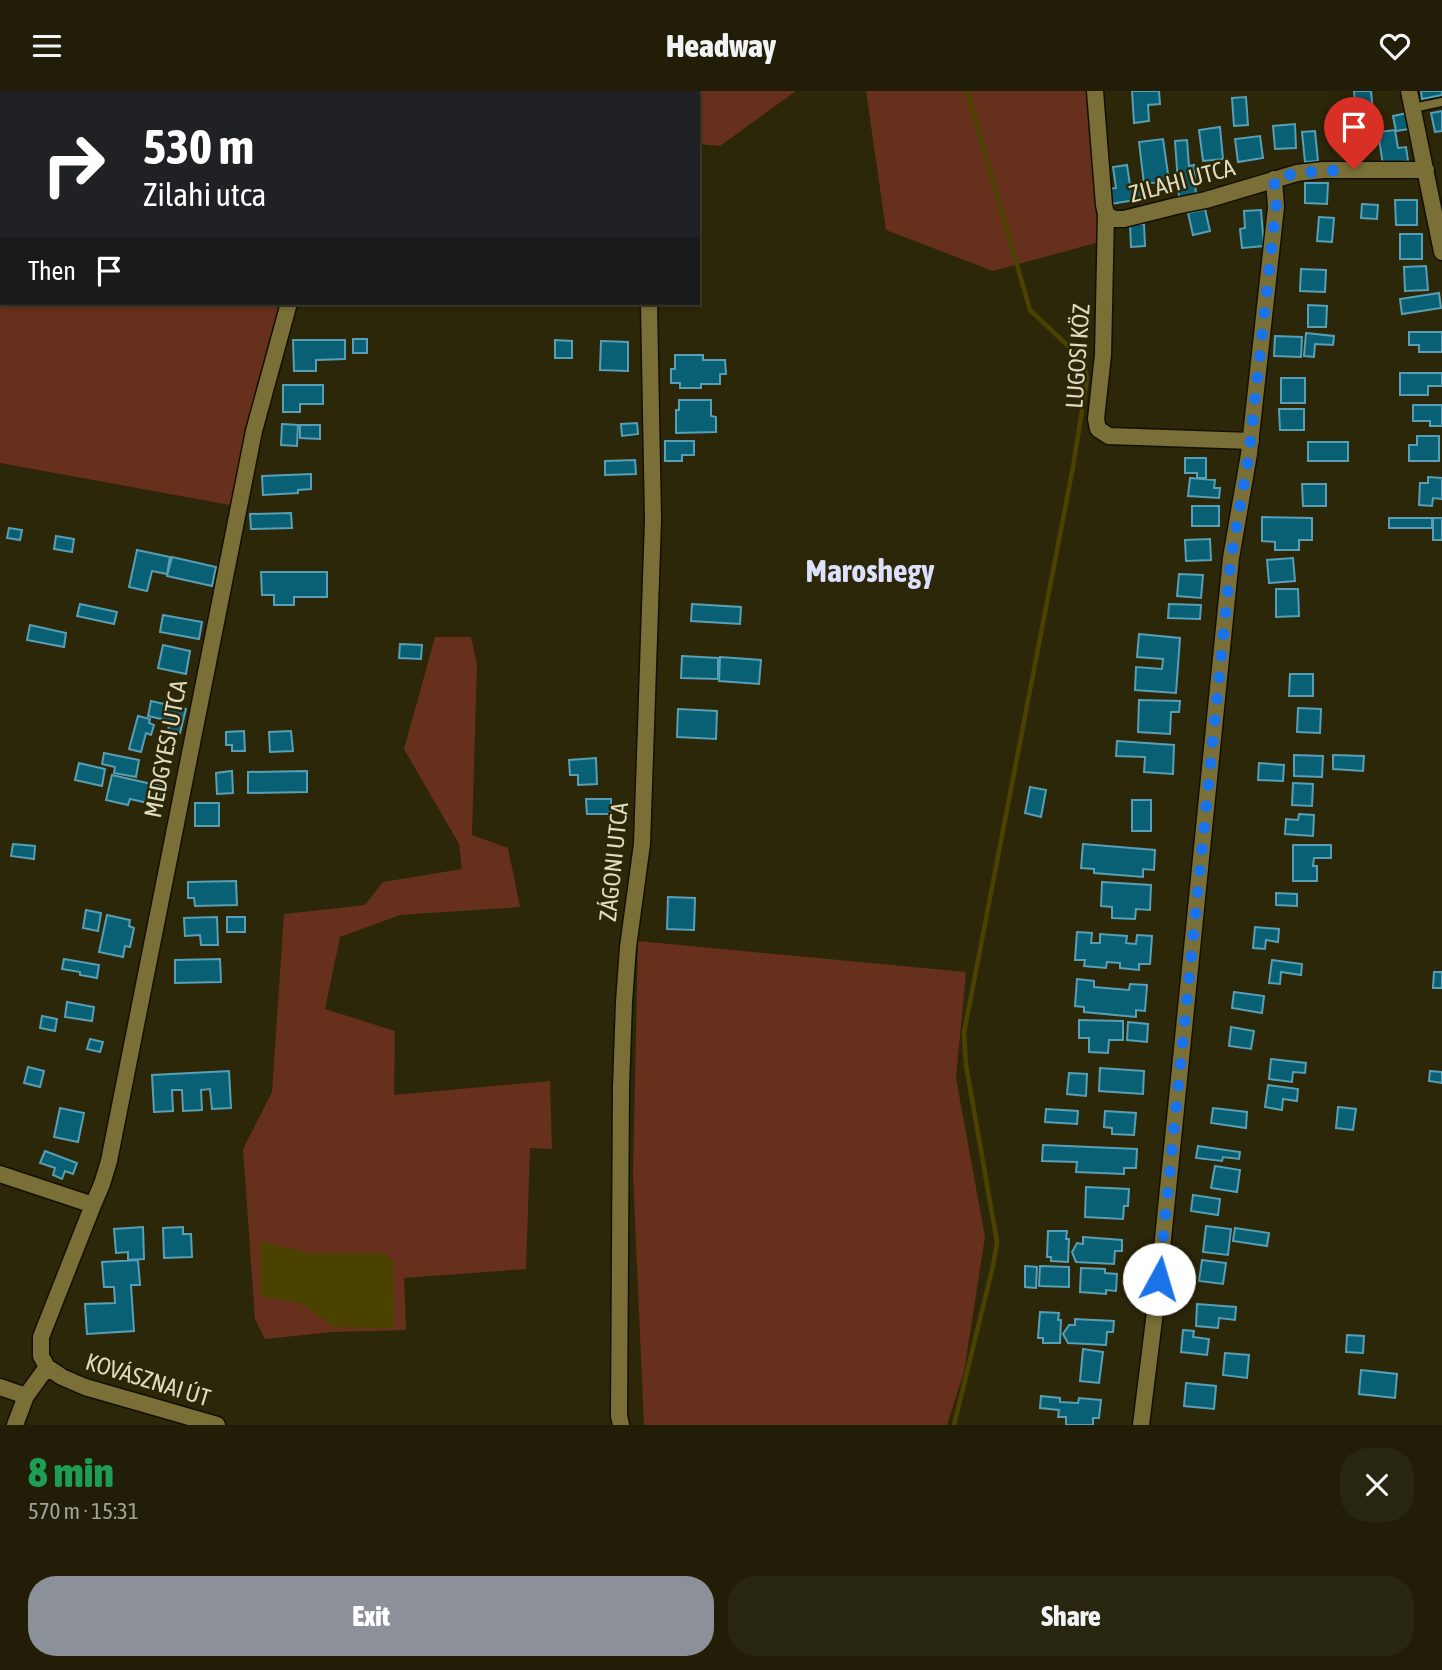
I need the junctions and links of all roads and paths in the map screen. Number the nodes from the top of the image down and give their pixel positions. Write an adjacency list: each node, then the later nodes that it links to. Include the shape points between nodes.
1 (1095, 91): 7 (street, via 1104,205)
2 (1409, 91): 4 (street)
3 (1442, 102): 4 (lane)
4 (1413, 108): 5 (street)
5 (1426, 170): 6 (street, ZILAHI UTCA, via 1324,170); 8 (street)
6 (1274, 179): 7 (street, ZILAHI UTCA, via 1124,219); 11 (street, via 1276,207)
7 (1110, 217): 11 (street, LUGOSI KÖZ, via 1098,429 1109,436)
8 (1442, 253)
9 (288, 305): 13 (street, MEDGYESI UTCA, via 254,431 109,1161)
10 (649, 305): 19 (street, ZÁGONI UTCA, via 653,520 642,844 624,1002)
11 (1251, 441): 20 (street, via 1231,558)
12 (0, 1174): 13 (street)
13 (93, 1205): 14 (street, KOVÁSZNAI ÚT, via 41,1338 41,1356)
14 (47, 1367): 16 (street); 18 (street, KOVÁSZNAI ÚT, via 85,1387)
15 (0, 1387): 16 (street)
16 (26, 1396): 17 (street)
17 (15, 1425)
18 (217, 1425)
19 (621, 1425)
20 (1141, 1425)

